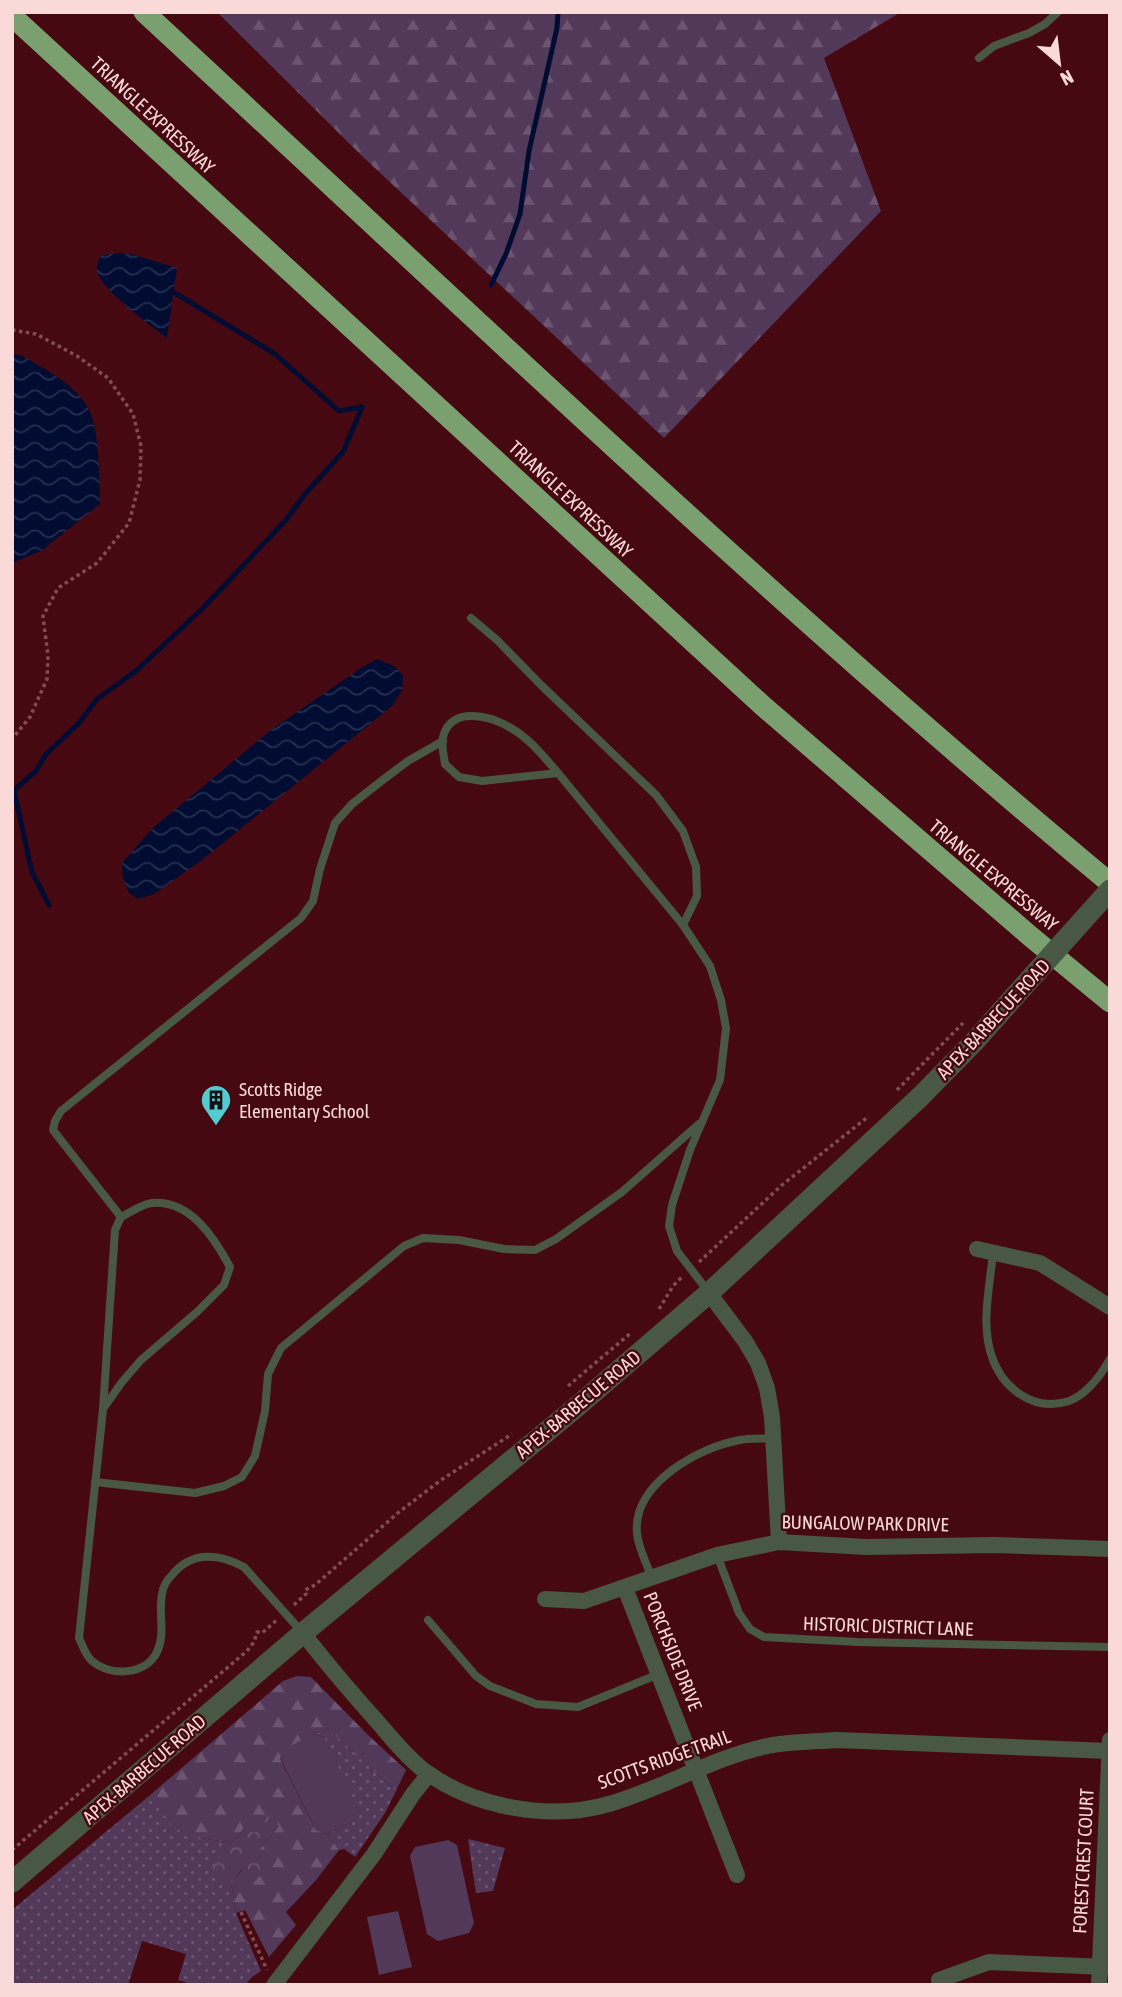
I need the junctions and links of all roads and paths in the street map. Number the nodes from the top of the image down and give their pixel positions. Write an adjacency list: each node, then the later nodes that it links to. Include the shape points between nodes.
1 (144, 12): 10 (highway, via 740,562 904,709)
2 (1058, 12): 4 (lane, via 1030,33 994,46)
3 (12, 16): 13 (highway, TRIANGLE EXPRESSWAY, via 763,706)
4 (979, 58)
5 (12, 330): 7 (path, via 36,334 108,378 133,414 141,446 140,480 128,523 97,563 58,588 43,617 47,679 30,717)
6 (471, 618): 12 (lane, via 656,795 682,831 696,867 696,896)
7 (12, 739)
8 (443, 741): 9 (lane, via 445,764 459,777 482,781); 9 (lane, via 451,723 464,716 490,717 513,729); 18 (lane, via 384,779 335,823 313,901 301,918 61,1111 53,1130)
9 (558, 773): 12 (lane)
10 (1110, 883)
11 (1110, 890): 22 (street, APEX-BARBECUE ROAD, bridge, via 920,1097)
12 (682, 925): 17 (lane, via 710,966 726,1028 720,1080)
13 (1110, 1002)
14 (967, 1020): 15 (path)
15 (895, 1092)
16 (871, 1115): 20 (path, via 782,1185)
17 (702, 1122): 22 (lane, via 671,1205 669,1226 677,1251); 31 (lane, via 622,1192 535,1250 423,1238 404,1246 281,1348 268,1374 255,1456 242,1477 195,1493)
18 (121, 1217): 28 (lane, via 115,1230); 28 (lane, via 149,1203 171,1203 196,1219 230,1267 224,1285 141,1360)
19 (985, 1251): 23 (street, via 1040,1263); 26 (lane, via 987,1337 997,1370 1017,1393 1047,1404 1068,1401 1090,1386)
20 (710, 1252)
21 (678, 1280): 24 (path)
22 (709, 1293): 30 (street, via 758,1363 767,1388); 41 (street, APEX-BARBECUE ROAD)
23 (1110, 1307)
24 (659, 1310)
25 (638, 1327): 27 (path)
26 (1110, 1359)
27 (565, 1389)
28 (103, 1409): 31 (lane)
29 (514, 1432): 37 (path, via 420,1496 305,1590)
30 (773, 1438): 32 (street); 35 (lane, via 740,1440 712,1449 657,1482 638,1514 636,1534)
31 (95, 1482): 41 (lane, via 79,1638 92,1661 117,1672 136,1670 149,1662 162,1639 162,1590 177,1569 197,1557 218,1557 244,1567)
32 (779, 1542): 33 (street, BUNGALOW PARK DRIVE); 34 (street, BUNGALOW PARK DRIVE)
33 (1110, 1549)
34 (717, 1555): 35 (street, BUNGALOW PARK DRIVE); 42 (lane, HISTORIC DISTRICT LANE, via 739,1614 750,1629 764,1637)
35 (652, 1578): 36 (street, BUNGALOW PARK DRIVE)
36 (625, 1588): 38 (street, BUNGALOW PARK DRIVE, via 584,1601); 43 (street, PORCHSIDE DRIVE)
37 (306, 1594)
38 (545, 1600)
39 (428, 1620): 43 (lane, via 476,1676 497,1690 536,1704 578,1707)
40 (262, 1633): 48 (path, via 257,1632 247,1651)
41 (303, 1633): 47 (street, SCOTTS RIDGE TRAIL, via 402,1750); 50 (street, APEX-BARBECUE ROAD)
42 (1110, 1647)
43 (659, 1674): 46 (street, PORCHSIDE DRIVE)
44 (1110, 1740): 45 (street, FORESTCREST COURT)
45 (1109, 1751): 46 (street, SCOTTS RIDGE TRAIL, via 837,1740 765,1746); 52 (street, FORESTCREST COURT)
46 (697, 1769): 47 (street, SCOTTS RIDGE TRAIL, via 610,1804 544,1812 480,1799); 49 (street, PORCHSIDE DRIVE)
47 (429, 1774): 53 (street, via 367,1864)
48 (12, 1850)
49 (737, 1875)
50 (12, 1882)
51 (241, 1912): 53 (path)
52 (1105, 1967): 54 (street, via 989,1962); 55 (street, FORESTCREST COURT)
53 (271, 1978)
54 (939, 1980)
55 (1099, 1985)

